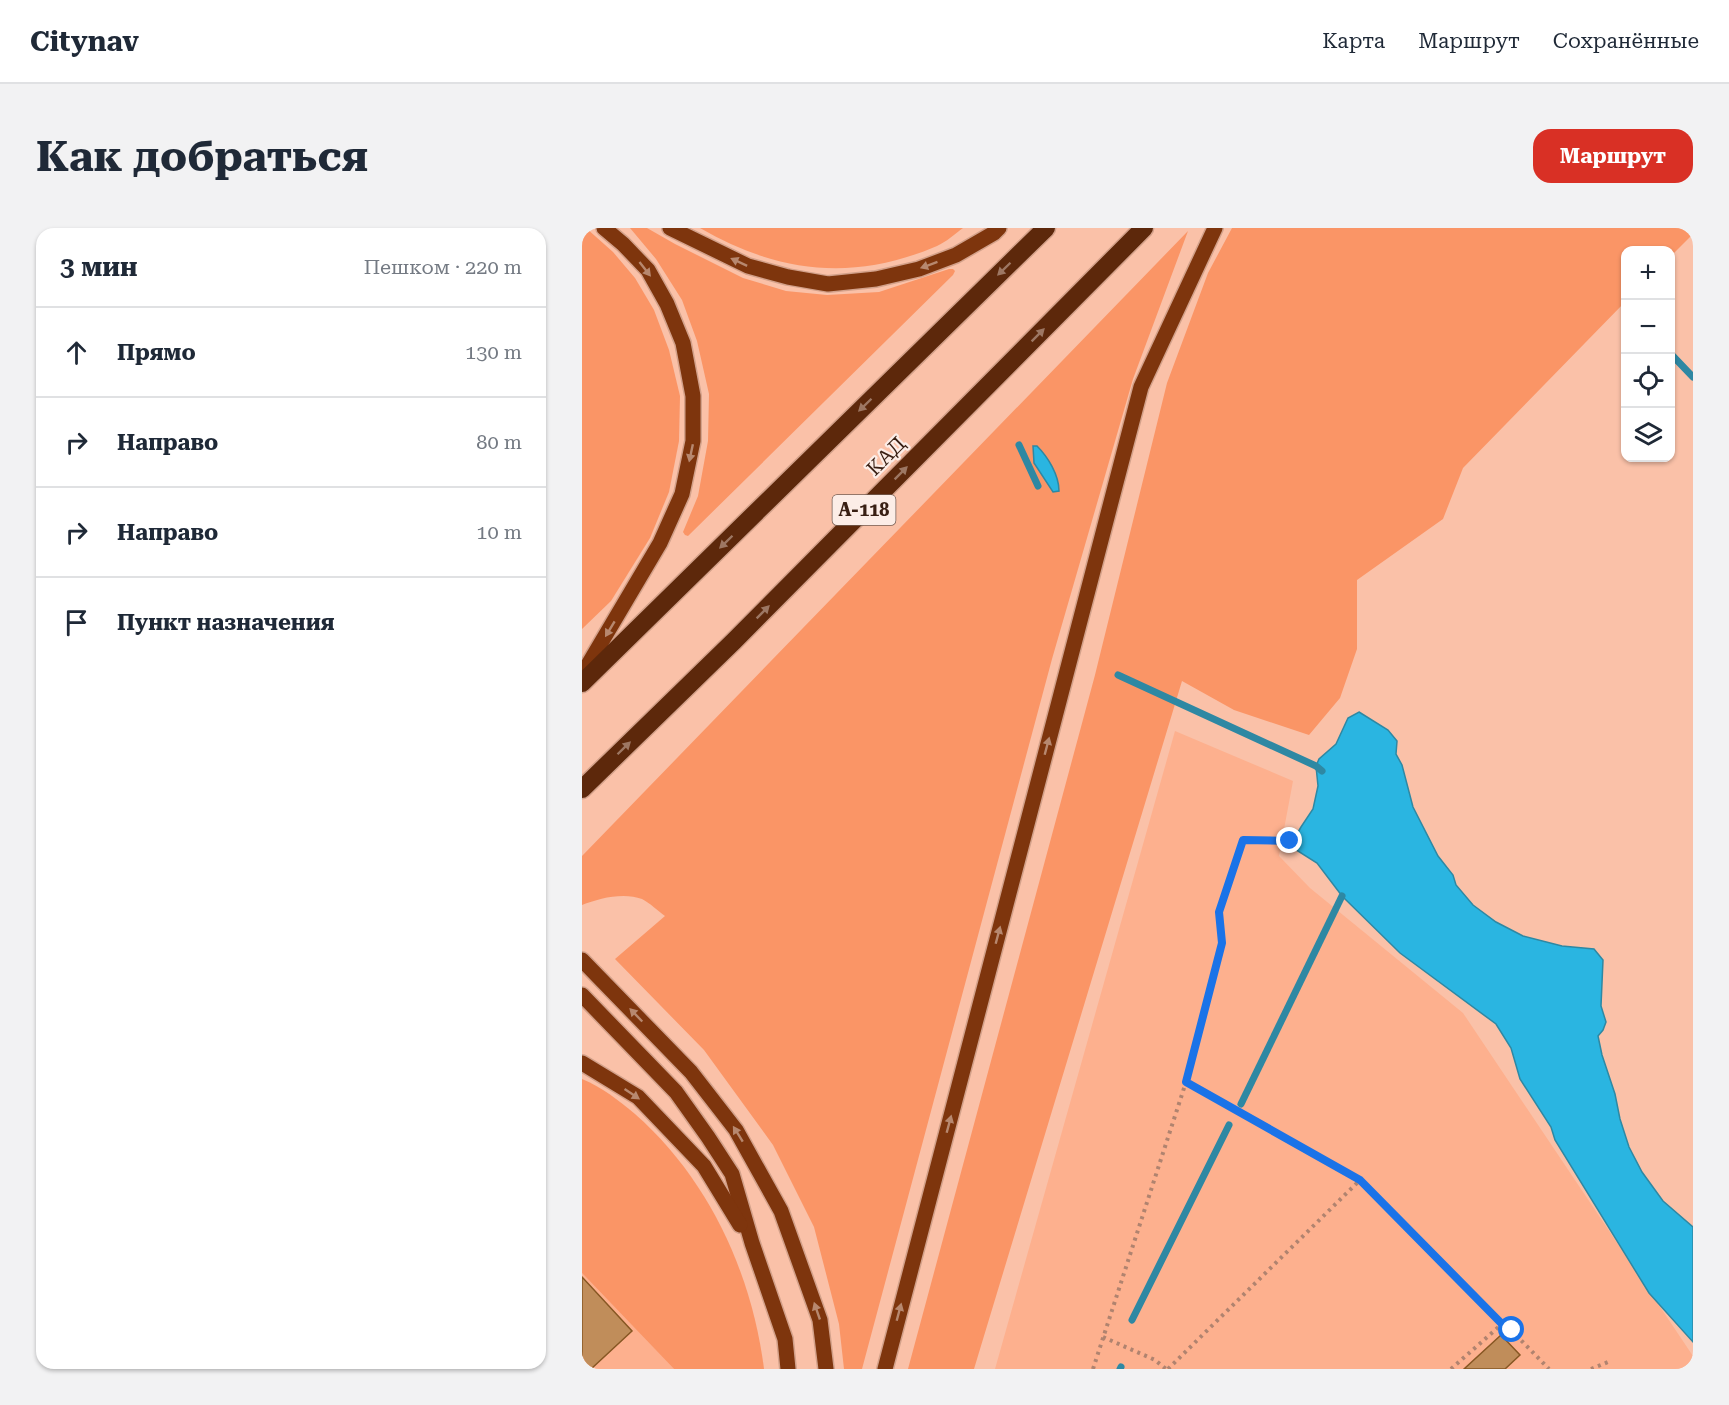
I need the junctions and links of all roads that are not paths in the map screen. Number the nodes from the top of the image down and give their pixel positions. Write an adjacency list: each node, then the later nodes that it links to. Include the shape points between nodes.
1 (604, 228): 7 (main road, one-way to 7, via 648,270 667,304 683,344 693,396 693,441 682,494 660,543)
2 (669, 228): 3 (main road, one-way to 2, via 956,255 919,269 828,284 748,266)
3 (999, 228)
4 (1046, 228): 8 (highway, one-way to 8)
5 (1144, 228): 9 (highway, КАД / А-118, one-way to 5)
6 (1215, 228): 16 (main road, one-way to 6, via 1142,387)
7 (582, 675)
8 (582, 683)
9 (582, 789)
10 (582, 960): 15 (main road, one-way to 10, via 820,1320 781,1211 736,1130 691,1072)
11 (582, 995): 13 (main road, via 676,1092 708,1137 732,1174)
12 (582, 1063): 13 (main road, one-way to 13, via 638,1097 704,1166)
13 (752, 1243): 14 (main road, via 785,1339)
14 (788, 1369)
15 (826, 1369)
16 (885, 1369)

